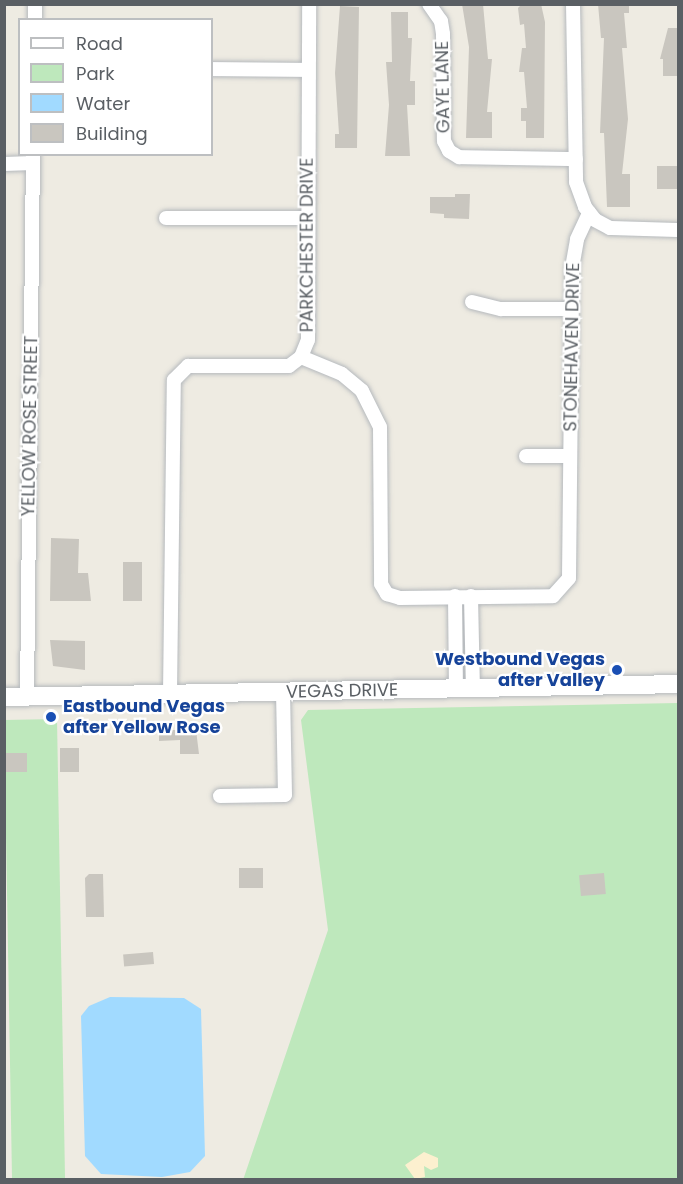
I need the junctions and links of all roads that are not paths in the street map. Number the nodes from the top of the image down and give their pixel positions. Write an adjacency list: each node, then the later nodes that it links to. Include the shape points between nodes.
1 (309, 4): 5 (street, PARKCHESTER DRIVE)
2 (429, 4): 7 (street, GAYE LANE, via 441,21 443,34 444,141 450,151 459,157)
3 (573, 4): 7 (street)
4 (213, 69): 5 (street)
5 (308, 70): 11 (street, PARKCHESTER DRIVE)
6 (33, 159): 8 (street); 25 (street, YELLOW ROSE STREET)
7 (576, 159): 9 (street, via 576,182)
8 (4, 164)
9 (590, 213): 12 (street, via 610,228); 14 (street, STONEHAVEN DRIVE, via 577,239)
10 (166, 218): 11 (street)
11 (307, 218): 15 (street, PARKCHESTER DRIVE, via 308,340)
12 (678, 230)
13 (472, 302): 14 (street, via 501,309)
14 (571, 309): 17 (street, STONEHAVEN DRIVE)
15 (301, 357): 18 (street, via 342,374 362,391 380,427 381,584 387,594 400,598); 23 (street, PARKCHESTER DRIVE, via 289,366 188,366 174,380)
16 (526, 456): 17 (street)
17 (570, 456): 19 (street, STONEHAVEN DRIVE, via 568,578 564,588 553,596)
18 (455, 596): 19 (street); 21 (street)
19 (471, 596): 21 (street)
20 (678, 684): 21 (main road, VEGAS DRIVE)
21 (464, 688): 22 (main road, VEGAS DRIVE)
22 (283, 692): 23 (main road, VEGAS DRIVE); 26 (street, via 285,795)
23 (170, 694): 25 (main road, VEGAS DRIVE)
24 (4, 697): 25 (main road, VEGAS DRIVE)
25 (27, 697)
26 (220, 796)

